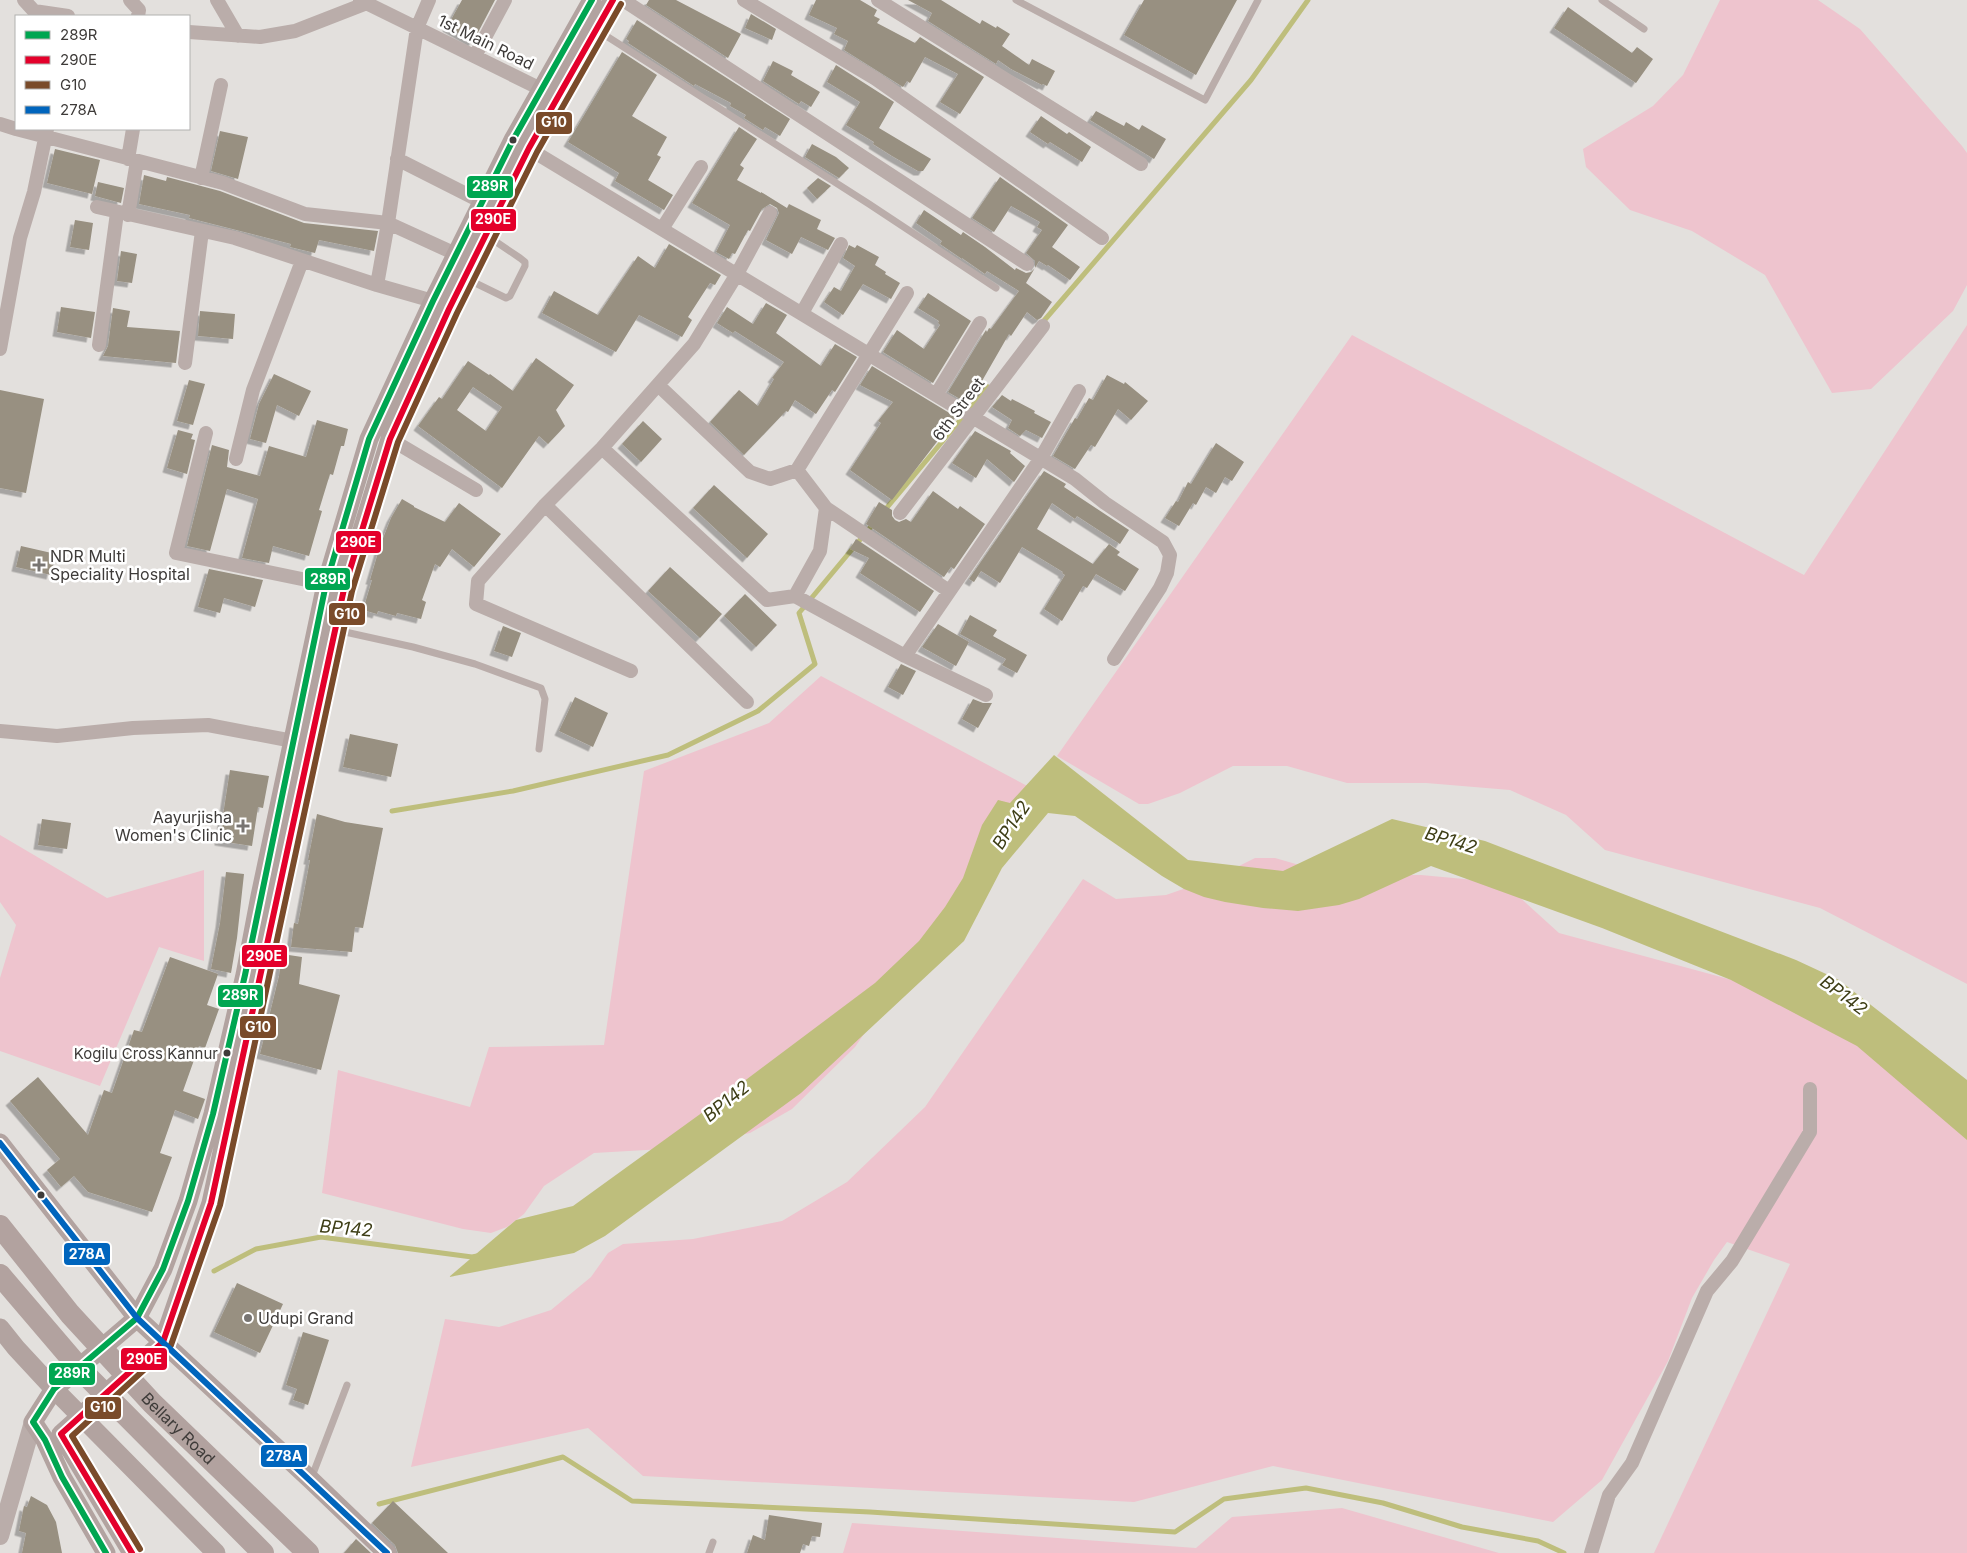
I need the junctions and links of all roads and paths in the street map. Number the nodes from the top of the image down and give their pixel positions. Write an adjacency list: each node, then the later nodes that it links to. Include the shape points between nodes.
1 (24, 0): 15 (street, via 34,11)
2 (130, 0): 16 (street, via 139,10)
3 (217, 0): 21 (street)
4 (429, 0): 17 (street)
5 (505, 0): 22 (street)
6 (592, 0): 24 (main road)
7 (613, 0): 19 (main road)
8 (622, 0): 48 (street)
9 (744, 0): 44 (street, via 876,79)
10 (878, 0): 33 (street)
11 (1016, 0): 12 (lane, via 1205,100)
12 (1258, 0)
13 (1602, 0): 18 (lane)
14 (363, 2): 17 (street, 1st Main Road); 21 (street, via 295,31 260,37)
15 (58, 15)
16 (138, 15)
17 (417, 28): 22 (street, 1st Main Road); 31 (street)
18 (1644, 29)
19 (596, 30): 24 (main road); 52 (lane)
20 (190, 32): 21 (street)
21 (238, 36)
22 (474, 56): 24 (street, 1st Main Road)
23 (221, 86): 35 (street)
24 (550, 94): 30 (main road)
25 (0, 124): 26 (street)
26 (15, 129)
27 (24, 130): 29 (street)
28 (133, 130): 32 (street)
29 (47, 133): 32 (street); 59 (street, via 20,238)
30 (521, 143): 36 (main road); 41 (street); 43 (main road)
31 (397, 159): 36 (street); 40 (street)
32 (132, 160): 35 (street); 39 (street)
33 (1141, 164)
34 (701, 166): 41 (street)
35 (201, 178): 40 (street, via 305,214)
36 (482, 202): 46 (main road)
37 (97, 207): 39 (street)
38 (770, 213): 49 (street)
39 (123, 214): 42 (street); 58 (street)
40 (388, 223): 46 (street); 51 (street)
41 (662, 229): 49 (street)
42 (202, 231): 47 (street, via 235,238); 61 (street)
43 (486, 235): 50 (main road); 50 (lane, via 520,258 525,266 506,298)
44 (1102, 238)
45 (841, 244): 55 (street)
46 (456, 254): 54 (main road)
47 (302, 261): 51 (street); 70 (street, via 253,390)
48 (1027, 264)
49 (737, 274): 55 (street); 62 (street, via 694,344)
50 (465, 278): 67 (main road)
51 (377, 285): 54 (street)
52 (996, 288)
53 (907, 293): 60 (street)
54 (433, 301): 76 (main road, via 370,439)
55 (802, 313): 60 (street)
56 (980, 323): 64 (street)
57 (1043, 326): 65 (street, 6th Street)
58 (100, 345)
59 (0, 349)
60 (870, 354): 64 (street); 71 (street)
61 (185, 363)
62 (658, 386): 68 (street); 71 (street, via 750,472 770,479)
63 (1079, 391): 69 (street)
64 (936, 394): 65 (street)
65 (974, 417): 69 (street); 75 (street, 6th Street)
66 (206, 433): 76 (street, via 176,553)
67 (390, 439): 72 (street); 79 (main road, via 344,589)
68 (602, 448): 73 (street); 78 (street, via 767,600)
69 (1042, 458): 77 (street); 81 (street, via 1163,542 1170,555 1160,588)
70 (236, 459)
71 (797, 470): 74 (street)
72 (476, 490)
73 (545, 505): 82 (street, via 478,580 476,604); 84 (street)
74 (826, 508): 77 (street); 78 (street, via 820,550)
75 (900, 513)
76 (326, 584): 85 (main road)
77 (949, 591): 80 (street)
78 (796, 596): 80 (street)
79 (336, 630): 85 (main road); 88 (lane, via 475,664 541,688 545,699)
80 (905, 656): 83 (street)
81 (1114, 659)
82 (631, 671)
83 (986, 696)
84 (747, 702)
85 (308, 716): 87 (main road); 92 (main road)
86 (0, 731): 87 (street, via 57,736 208,725)
87 (293, 741): 91 (main road, via 245,975 213,1114)
88 (539, 749)
89 (1810, 1090): 113 (street, via 1810,1132 1732,1261 1707,1291 1632,1463 1609,1495)
90 (0, 1143): 95 (main road)
91 (188, 1200): 92 (main road); 95 (main road, via 163,1269)
92 (211, 1204): 97 (main road)
93 (0, 1226): 110 (highway, Bellary Road, bridge, via 70,1314 152,1402)
94 (0, 1275): 109 (highway, Bellary Road, bridge, via 82,1371)
95 (137, 1318): 97 (main road); 99 (main road)
96 (5, 1335): 99 (main road)
97 (163, 1342): 101 (main road); 103 (main road)
98 (347, 1385): 103 (lane)
99 (54, 1389): 100 (main road); 101 (main road)
100 (43, 1406): 102 (main road); 102 (main road, via 33,1422)
101 (80, 1415): 102 (main road); 108 (main road)
102 (45, 1438): 104 (street); 106 (main road, via 62,1477); 107 (main road)
103 (311, 1480): 111 (main road)
104 (0, 1536)
105 (713, 1542): 112 (lane)
106 (106, 1553)
107 (132, 1553)
108 (216, 1553)
109 (263, 1553)
110 (308, 1553)
111 (387, 1553)
112 (709, 1553)
113 (1592, 1553)

